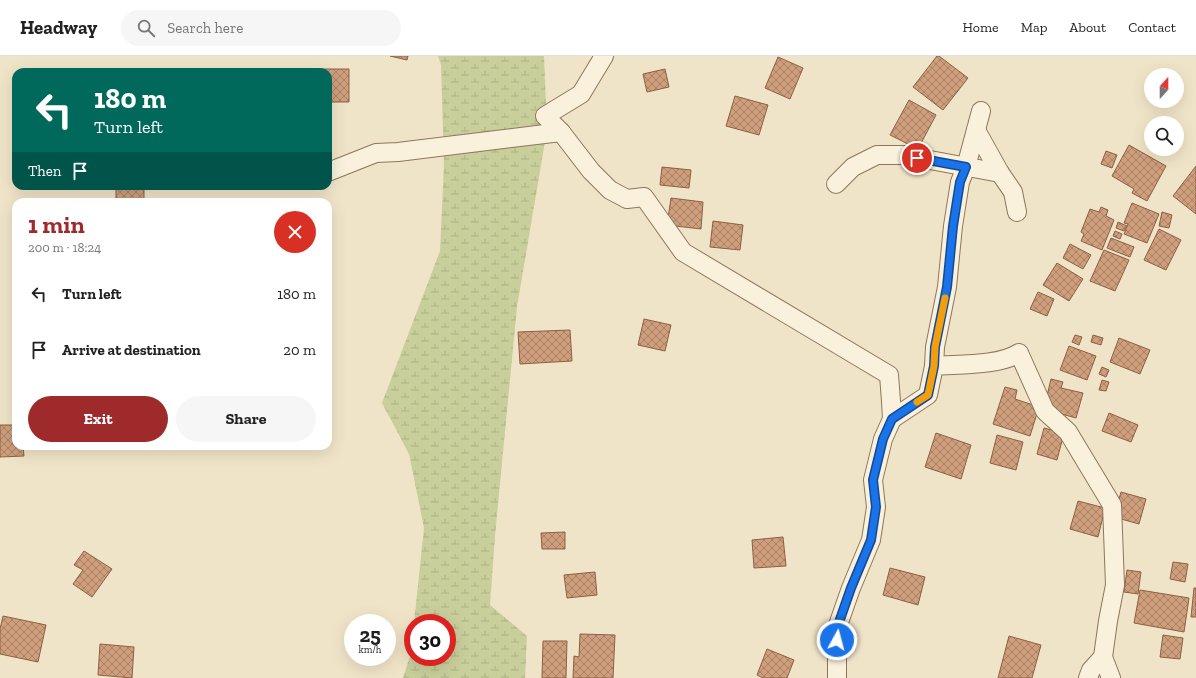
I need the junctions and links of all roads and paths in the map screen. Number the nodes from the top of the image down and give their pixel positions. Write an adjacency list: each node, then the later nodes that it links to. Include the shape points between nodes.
1 (604, 56): 4 (street, via 581,94 545,116)
2 (981, 110): 3 (street)
3 (976, 130): 5 (street); 7 (street)
4 (561, 132): 6 (street, via 376,154); 11 (street, via 591,171 610,190 627,198 644,197 683,252 889,375)
5 (966, 167): 7 (street); 8 (street, via 902,155 877,155 853,167); 10 (street, via 960,182)
6 (332, 170)
7 (1000, 174): 9 (street, via 1013,192)
8 (836, 184)
9 (1017, 212)
10 (934, 366): 11 (street, via 928,395); 12 (street, via 998,361 1012,358 1019,353 1045,411 1068,432 1112,505 1115,585)
11 (892, 419): 13 (street, via 883,439 873,480 876,507 871,540 837,628)
12 (1103, 657): 14 (street, via 1091,670); 15 (street)
13 (836, 678)
14 (1088, 678)
15 (1111, 678)

